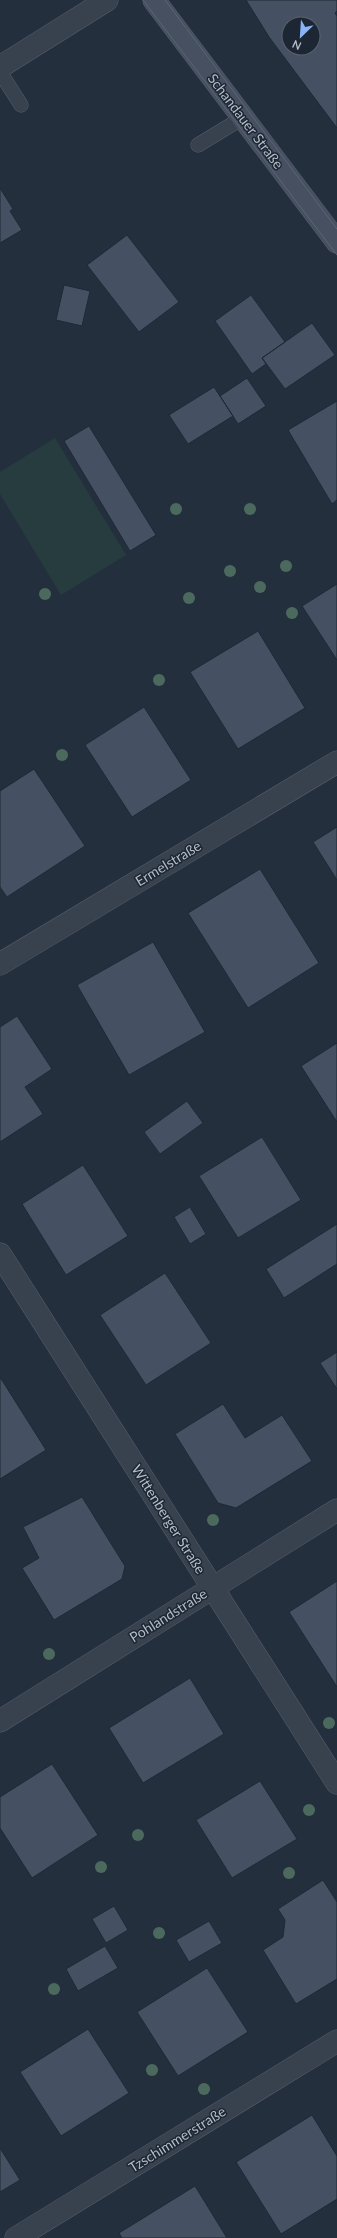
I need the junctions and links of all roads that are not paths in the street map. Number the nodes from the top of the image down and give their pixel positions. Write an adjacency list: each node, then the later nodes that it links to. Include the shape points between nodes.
1 (107, 0): 3 (street)
2 (154, 0): 6 (main road, Schandauer Straße)
3 (0, 68)
4 (0, 72): 5 (lane)
5 (21, 105)
6 (244, 117): 7 (lane); 8 (main road, Schandauer Straße)
7 (198, 144)
8 (337, 242)
9 (337, 762): 10 (street, Ermelstraße)
10 (0, 964)
11 (0, 1254): 13 (street, Wittenberger Straße)
12 (337, 1510): 13 (street, Pohlandstraße)
13 (212, 1588): 14 (street, Pohlandstraße); 15 (street, Wittenberger Straße)
14 (0, 1721)
15 (337, 1784)
16 (337, 2041): 17 (street, Tzschimmerstraße)
17 (16, 2238)

